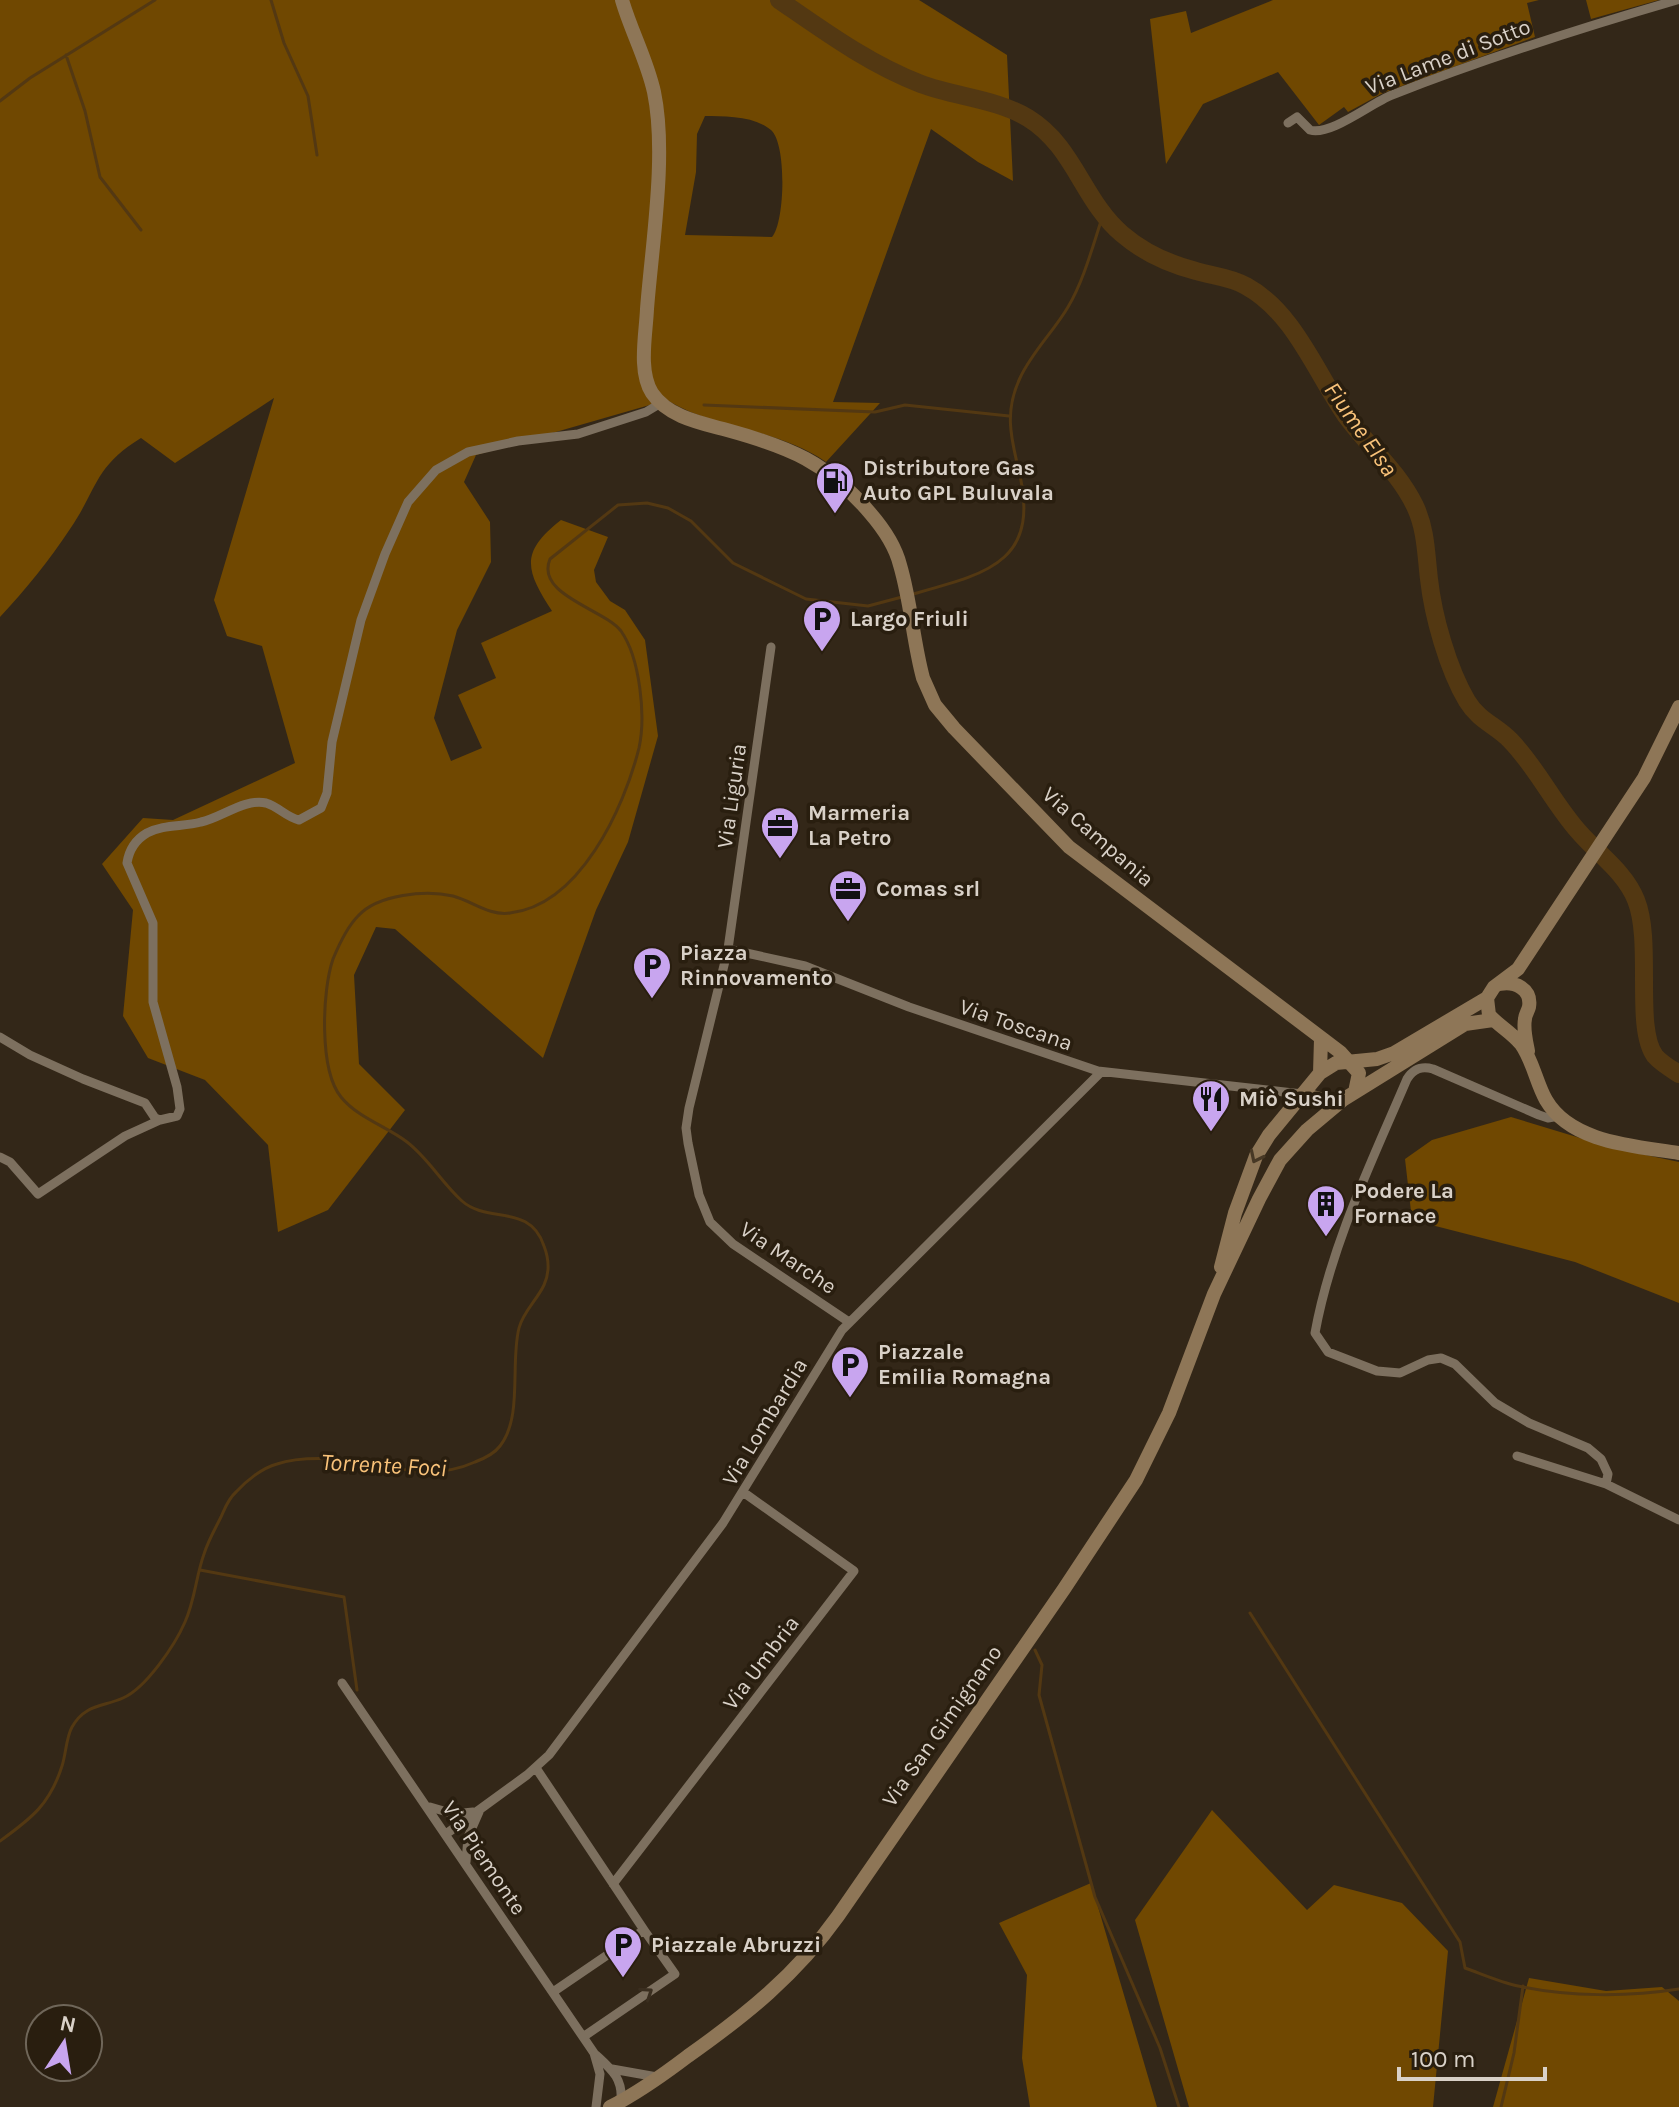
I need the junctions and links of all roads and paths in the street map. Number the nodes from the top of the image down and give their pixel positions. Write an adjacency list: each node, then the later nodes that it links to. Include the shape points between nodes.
1 (622, 0): 4 (main road, via 648,71 658,122 645,364 649,387)
2 (1677, 0): 3 (street, Via Lame di Sotto, via 1465,67 1385,98 1325,131 1310,130 1297,117)
3 (1288, 123)
4 (661, 403): 15 (main road, Via Campania, via 691,419 780,445 825,468 848,489 893,546 923,678 935,705 1039,818 1091,865); 24 (street, via 578,434 468,452 436,470 408,502 361,620 321,808 299,820 265,803 250,804 200,823 157,829 136,841 127,863 153,923 153,1002 180,1109 177,1116)
5 (771, 647): 8 (street, Via Liguria)
6 (1679, 707): 7 (main road, Via San Gimignano, via 1644,778)
7 (1534, 946): 9 (main road, Via San Gimignano); 10 (main road)
8 (728, 949): 18 (street, Via Toscana, via 805,966); 28 (street, Via Marche, via 686,1128 701,1203 716,1229 733,1244)
9 (1500, 984): 10 (main road, via 1515,983); 11 (main road, Via San Gimignano)
10 (1526, 992): 12 (main road)
11 (1487, 998): 13 (main road, via 1487,1010); 17 (main road, Via San Gimignano, via 1392,1054)
12 (1525, 1017): 13 (main road, Via San Gimignano, via 1515,1024); 16 (main road)
13 (1498, 1022): 16 (main road); 20 (main road, Via San Gimignano, via 1465,1024)
14 (0, 1037): 24 (street, via 69,1073 145,1103)
15 (1321, 1039): 17 (main road, Via Campania); 19 (main road)
16 (1528, 1056): 23 (main road)
17 (1348, 1061): 19 (main road, Via San Gimignano); 20 (main road, via 1359,1073)
18 (1101, 1072): 21 (street, Via Toscana); 28 (street, Via Lombardia)
19 (1320, 1073): 21 (main road, Via San Gimignano)
20 (1355, 1092): 22 (main road, Via San Gimignano)
21 (1302, 1094): 22 (main road); 27 (main road, Via San Gimignano, one-way to 27, via 1251,1167)
22 (1341, 1101): 27 (main road, Via San Gimignano, via 1280,1160)
23 (1559, 1116): 25 (main road, via 1603,1139); 30 (street, via 1545,1117 1433,1069 1418,1068 1407,1079 1355,1202 1315,1333 1328,1352 1377,1371 1400,1373 1441,1358 1455,1364 1495,1403 1588,1448 1601,1459)
24 (160, 1120): 26 (street, via 125,1136 38,1194)
25 (1679, 1153)
26 (0, 1157)
27 (1214, 1294): 45 (main road, Via San Gimignano, via 1136,1480 838,1916 785,1981)
28 (849, 1322): 31 (street, Via Lombardia)
29 (1517, 1456): 30 (street)
30 (1606, 1484): 32 (street)
31 (743, 1492): 34 (street, Via Lombardia); 39 (street, Via Umbria, via 854,1571)
32 (1679, 1520)
33 (342, 1683): 35 (street, Via Piemonte)
34 (536, 1768): 36 (street, Via Lombardia); 39 (street)
35 (427, 1805): 36 (street, via 460,1815); 37 (street, Via Piemonte)
36 (481, 1809): 37 (street, Via Lombardia); 38 (street, via 468,1837)
37 (446, 1834): 38 (street, Via Piemonte)
38 (466, 1864): 41 (street, Via Piemonte)
39 (613, 1884): 40 (street)
40 (644, 1930): 41 (street); 42 (street, one-way to 40, via 675,1974)
41 (553, 1992): 42 (street, Via Piemonte)
42 (583, 2037): 43 (street, Via Piemonte)
43 (594, 2053): 44 (street, Via Piemonte); 47 (street, Via Piemonte, via 600,2074)
44 (612, 2069): 45 (street); 46 (street, via 620,2085)
45 (660, 2077): 46 (main road, Via San Gimignano)
46 (615, 2104)
47 (596, 2107)

